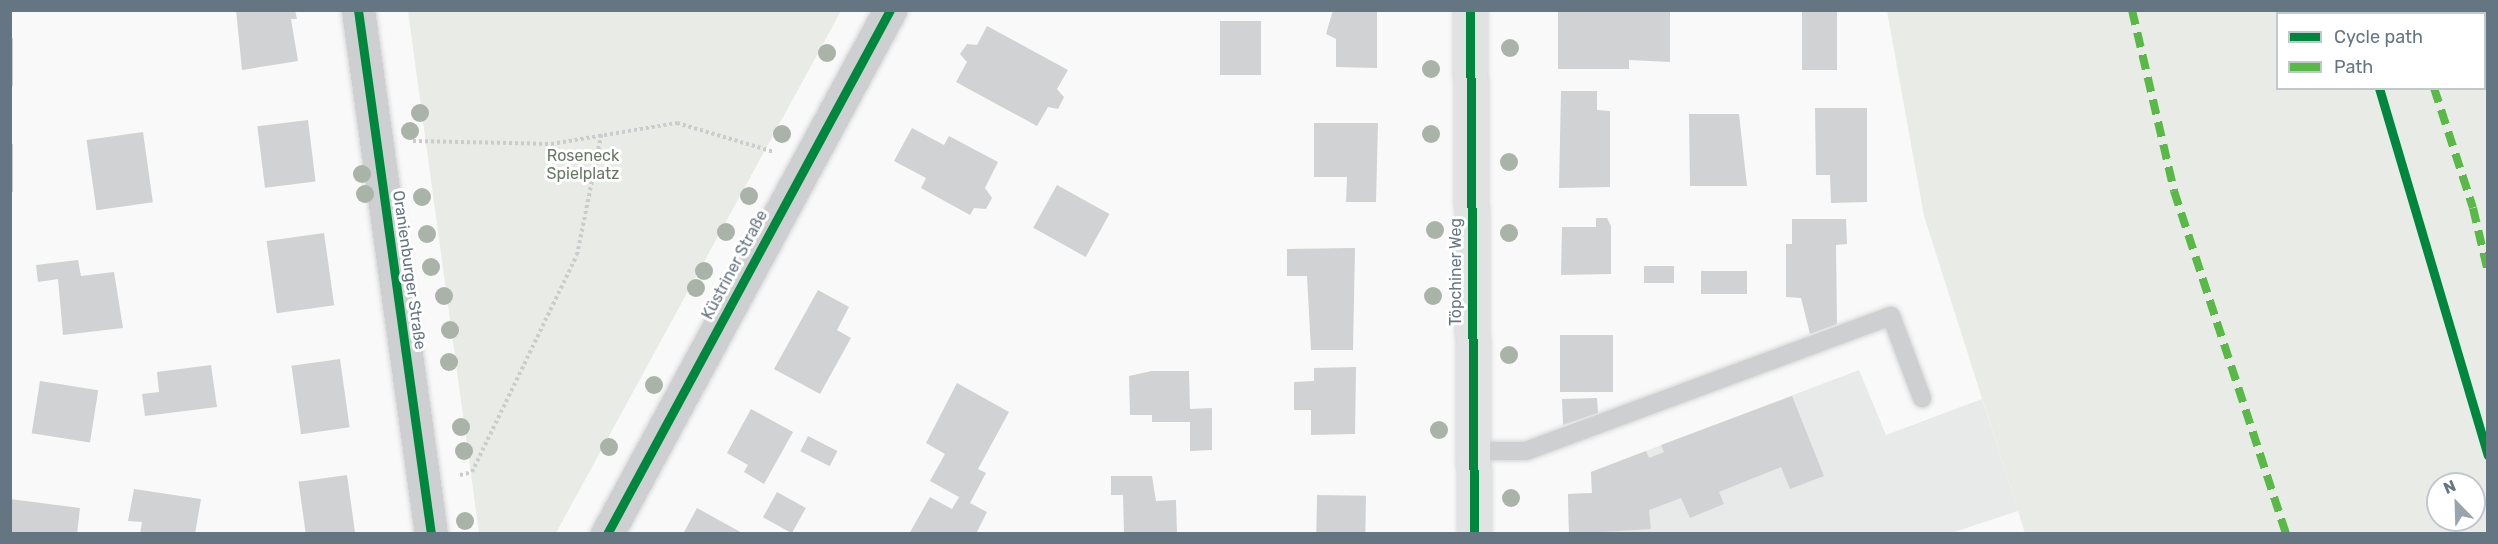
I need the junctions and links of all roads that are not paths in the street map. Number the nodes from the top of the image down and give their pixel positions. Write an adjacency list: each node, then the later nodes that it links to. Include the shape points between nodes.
1 (358, 10): 6 (street, Oranienburger Straße)
2 (890, 10): 7 (street, Küstriner Straße)
3 (1470, 10): 5 (street, Töpchiner Weg)
4 (1922, 398): 5 (lane, via 1891,316 1526,451)
5 (1473, 451): 8 (street, Töpchiner Weg)
6 (431, 534)
7 (607, 534)
8 (1474, 534)

